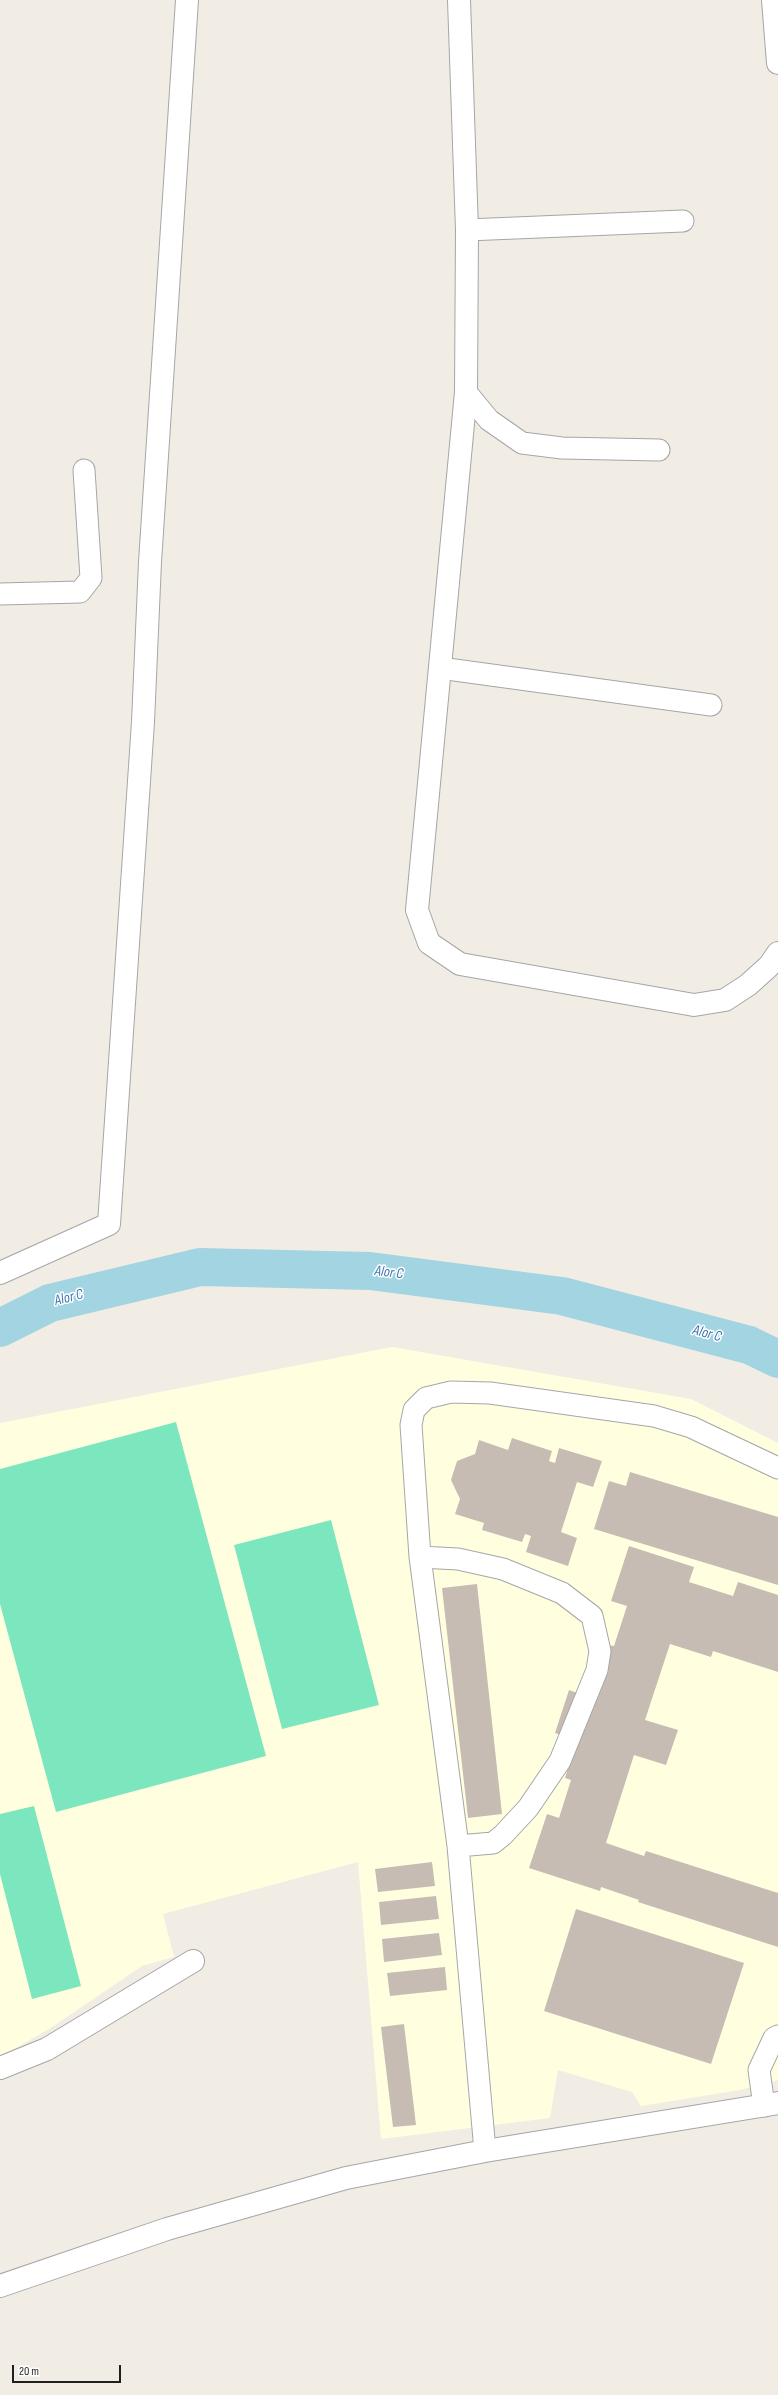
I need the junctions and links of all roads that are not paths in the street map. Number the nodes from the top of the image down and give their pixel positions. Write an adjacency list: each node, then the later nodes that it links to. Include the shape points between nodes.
1 (187, 0): 14 (street, via 150,562 143,730 109,1224)
2 (459, 0): 6 (street)
3 (773, 0): 4 (street)
4 (778, 63)
5 (683, 221): 6 (lane)
6 (467, 230): 7 (street)
7 (466, 392): 8 (lane, via 489,420 522,443 562,448); 11 (street)
8 (659, 450)
9 (84, 470): 10 (lane, via 91,578 80,592)
10 (0, 594)
11 (440, 668): 12 (lane); 13 (street, via 417,910 430,943 460,964 694,1005 726,1000 748,985 769,966)
12 (711, 705)
13 (778, 953)
14 (0, 1273)
15 (778, 1468): 16 (lane, via 691,1427 654,1416 490,1393 450,1392 426,1398 414,1410 411,1425)
16 (420, 1557): 17 (lane); 17 (lane, via 458,1559 503,1569 562,1593 592,1616 600,1651 597,1670 560,1761 528,1808 504,1835 493,1843)
17 (458, 1846): 22 (lane)
18 (193, 1961): 20 (street, via 47,2048)
19 (778, 2036): 21 (lane, via 774,2038 759,2070)
20 (0, 2068)
21 (771, 2104): 22 (street)
22 (485, 2151): 23 (street, via 346,2178 167,2229)
23 (0, 2286)

